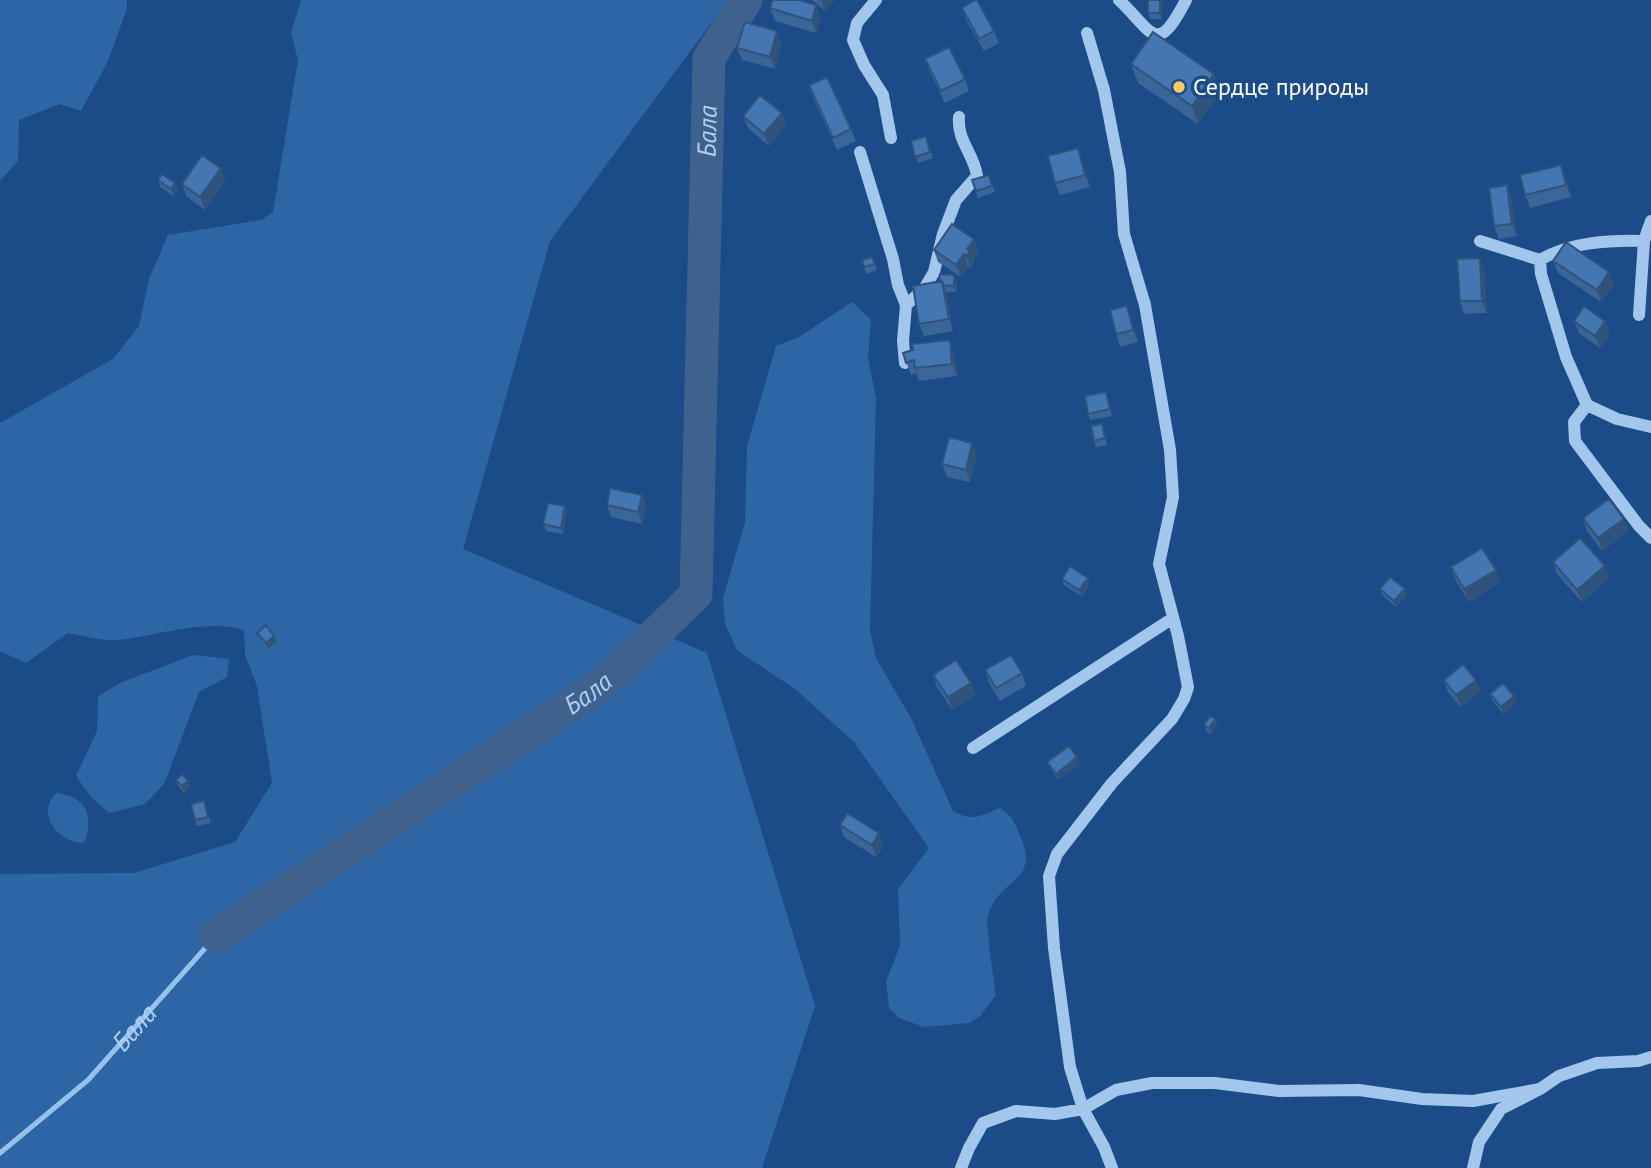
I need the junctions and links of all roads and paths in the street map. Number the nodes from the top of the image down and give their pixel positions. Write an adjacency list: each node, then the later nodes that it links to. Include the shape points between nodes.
1 (876, 0): 6 (street, via 858,23 853,40 883,95)
2 (1186, 0): 3 (street, via 1173,25 1165,33 1154,34)
3 (1121, 2)
4 (1087, 33): 18 (street, via 1104,90 1120,172 1124,234 1145,305 1170,450 1173,497 1159,564)
5 (959, 117): 12 (street, via 958,131 977,176 956,200 934,272)
6 (891, 138)
7 (860, 152): 12 (street)
8 (1651, 221): 10 (street)
9 (1480, 241): 11 (street)
10 (1644, 241): 11 (street, via 1558,249); 13 (street)
11 (1540, 260): 15 (street, via 1566,357)
12 (906, 305): 14 (street)
13 (1639, 315)
14 (905, 363)
15 (1587, 405): 16 (street); 17 (street, via 1574,422 1576,441)
16 (1651, 427)
17 (1651, 538)
18 (1173, 618): 19 (street); 22 (street, via 1188,687 1184,699 1057,854 1049,876 1070,1067)
19 (973, 748)
20 (1651, 1057): 21 (street, via 1597,1063 1559,1076)
21 (1540, 1089): 22 (street, via 1473,1101 1359,1090 1279,1091 1165,1082 1116,1090); 25 (street, via 1501,1109 1479,1142)
22 (1083, 1109): 23 (street, via 1055,1114 1016,1111 983,1122); 24 (street)
23 (961, 1168)
24 (1112, 1168)
25 (1474, 1168)

